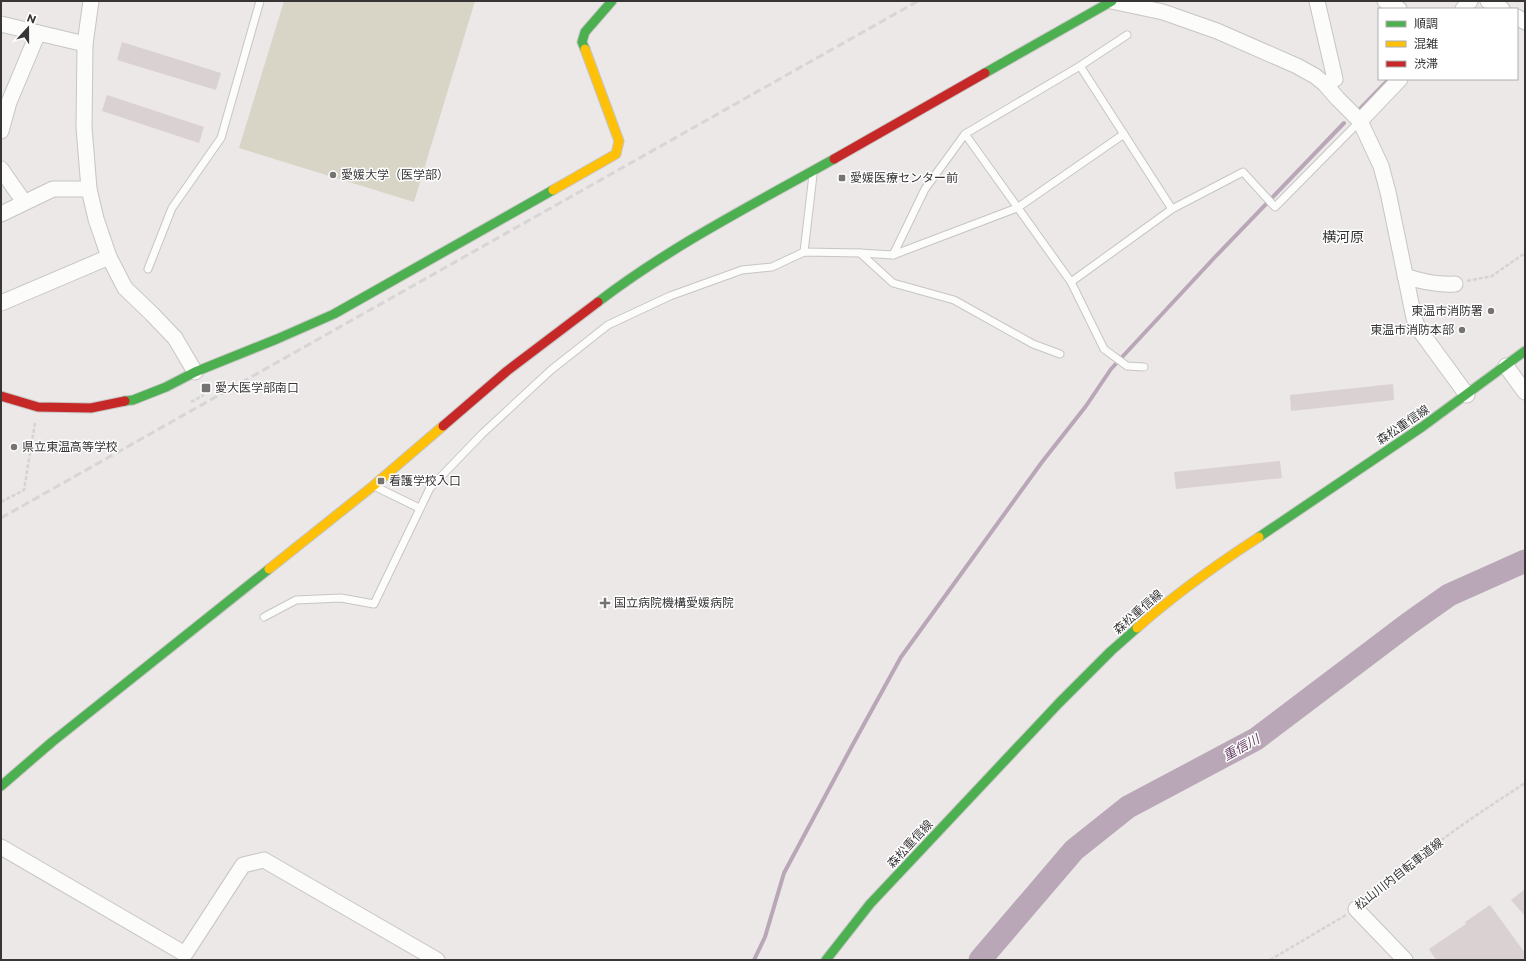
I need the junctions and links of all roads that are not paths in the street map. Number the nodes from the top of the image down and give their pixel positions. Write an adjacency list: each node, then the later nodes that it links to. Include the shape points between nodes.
1 (91, 1): 13 (street)
2 (260, 1): 33 (lane, via 221,138 172,208)
3 (612, 1): 42 (street, via 585,32 582,42 619,141 616,154 334,314)
4 (1111, 1): 16 (street, via 1163,12 1217,31 1298,66); 23 (street)
5 (1317, 1): 16 (street, via 1335,80)
6 (1385, 1): 8 (street)
7 (1488, 1): 9 (street)
8 (1397, 8)
9 (1500, 8)
10 (1, 24): 11 (street)
11 (38, 33): 13 (street); 17 (street)
12 (1127, 35): 14 (lane)
13 (85, 44): 24 (street, via 84,127)
14 (1080, 66): 20 (lane); 21 (lane)
15 (1399, 80): 18 (street)
16 (1325, 84): 18 (street)
17 (5, 101): 19 (street)
18 (1360, 121): 27 (lane, via 1275,207 1243,172); 34 (street, via 1381,166)
19 (1, 131)
20 (965, 134): 26 (lane); 31 (lane, via 925,189)
21 (1124, 134): 26 (lane); 27 (lane)
22 (1, 169): 25 (street)
23 (813, 171): 29 (lane); 46 (street, via 694,238 622,284 507,371)
24 (89, 189): 25 (street, via 53,189); 32 (street)
25 (24, 202): 28 (street)
26 (1017, 208): 31 (lane); 35 (lane)
27 (1172, 209): 35 (lane)
28 (1, 214)
29 (804, 252): 30 (lane); 47 (lane, via 772,267 742,270 670,296 608,325 552,370 482,434 430,488)
30 (860, 253): 31 (lane); 39 (lane, via 893,283 954,300 1033,344)
31 (893, 255)
32 (109, 257): 37 (street); 42 (street, via 125,288 175,338)
33 (148, 269)
34 (1405, 276): 36 (street, via 1434,284); 44 (street, via 1418,328)
35 (1071, 282): 41 (lane, via 1104,349 1127,366)
36 (1455, 284)
37 (1, 303)
38 (1525, 351): 40 (street, 森松重信線)
39 (1060, 354)
40 (1506, 366): 43 (street); 44 (street, 森松重信線)
41 (1144, 367)
42 (196, 372): 45 (street, via 133,400 91,408 38,407)
43 (1525, 392)
44 (1467, 395): 53 (street, 森松重信線, via 1218,564 1162,606 1111,651 1059,703 870,904)
45 (1, 396)
46 (373, 486): 47 (lane); 49 (street, via 52,742)
47 (419, 508): 48 (lane, via 374,604 340,598 296,600)
48 (264, 617)
49 (1, 786)
50 (1, 847): 52 (street, via 185,954 244,865 264,860)
51 (1356, 909): 54 (street)
52 (437, 960)
53 (826, 960)
54 (1405, 960)

